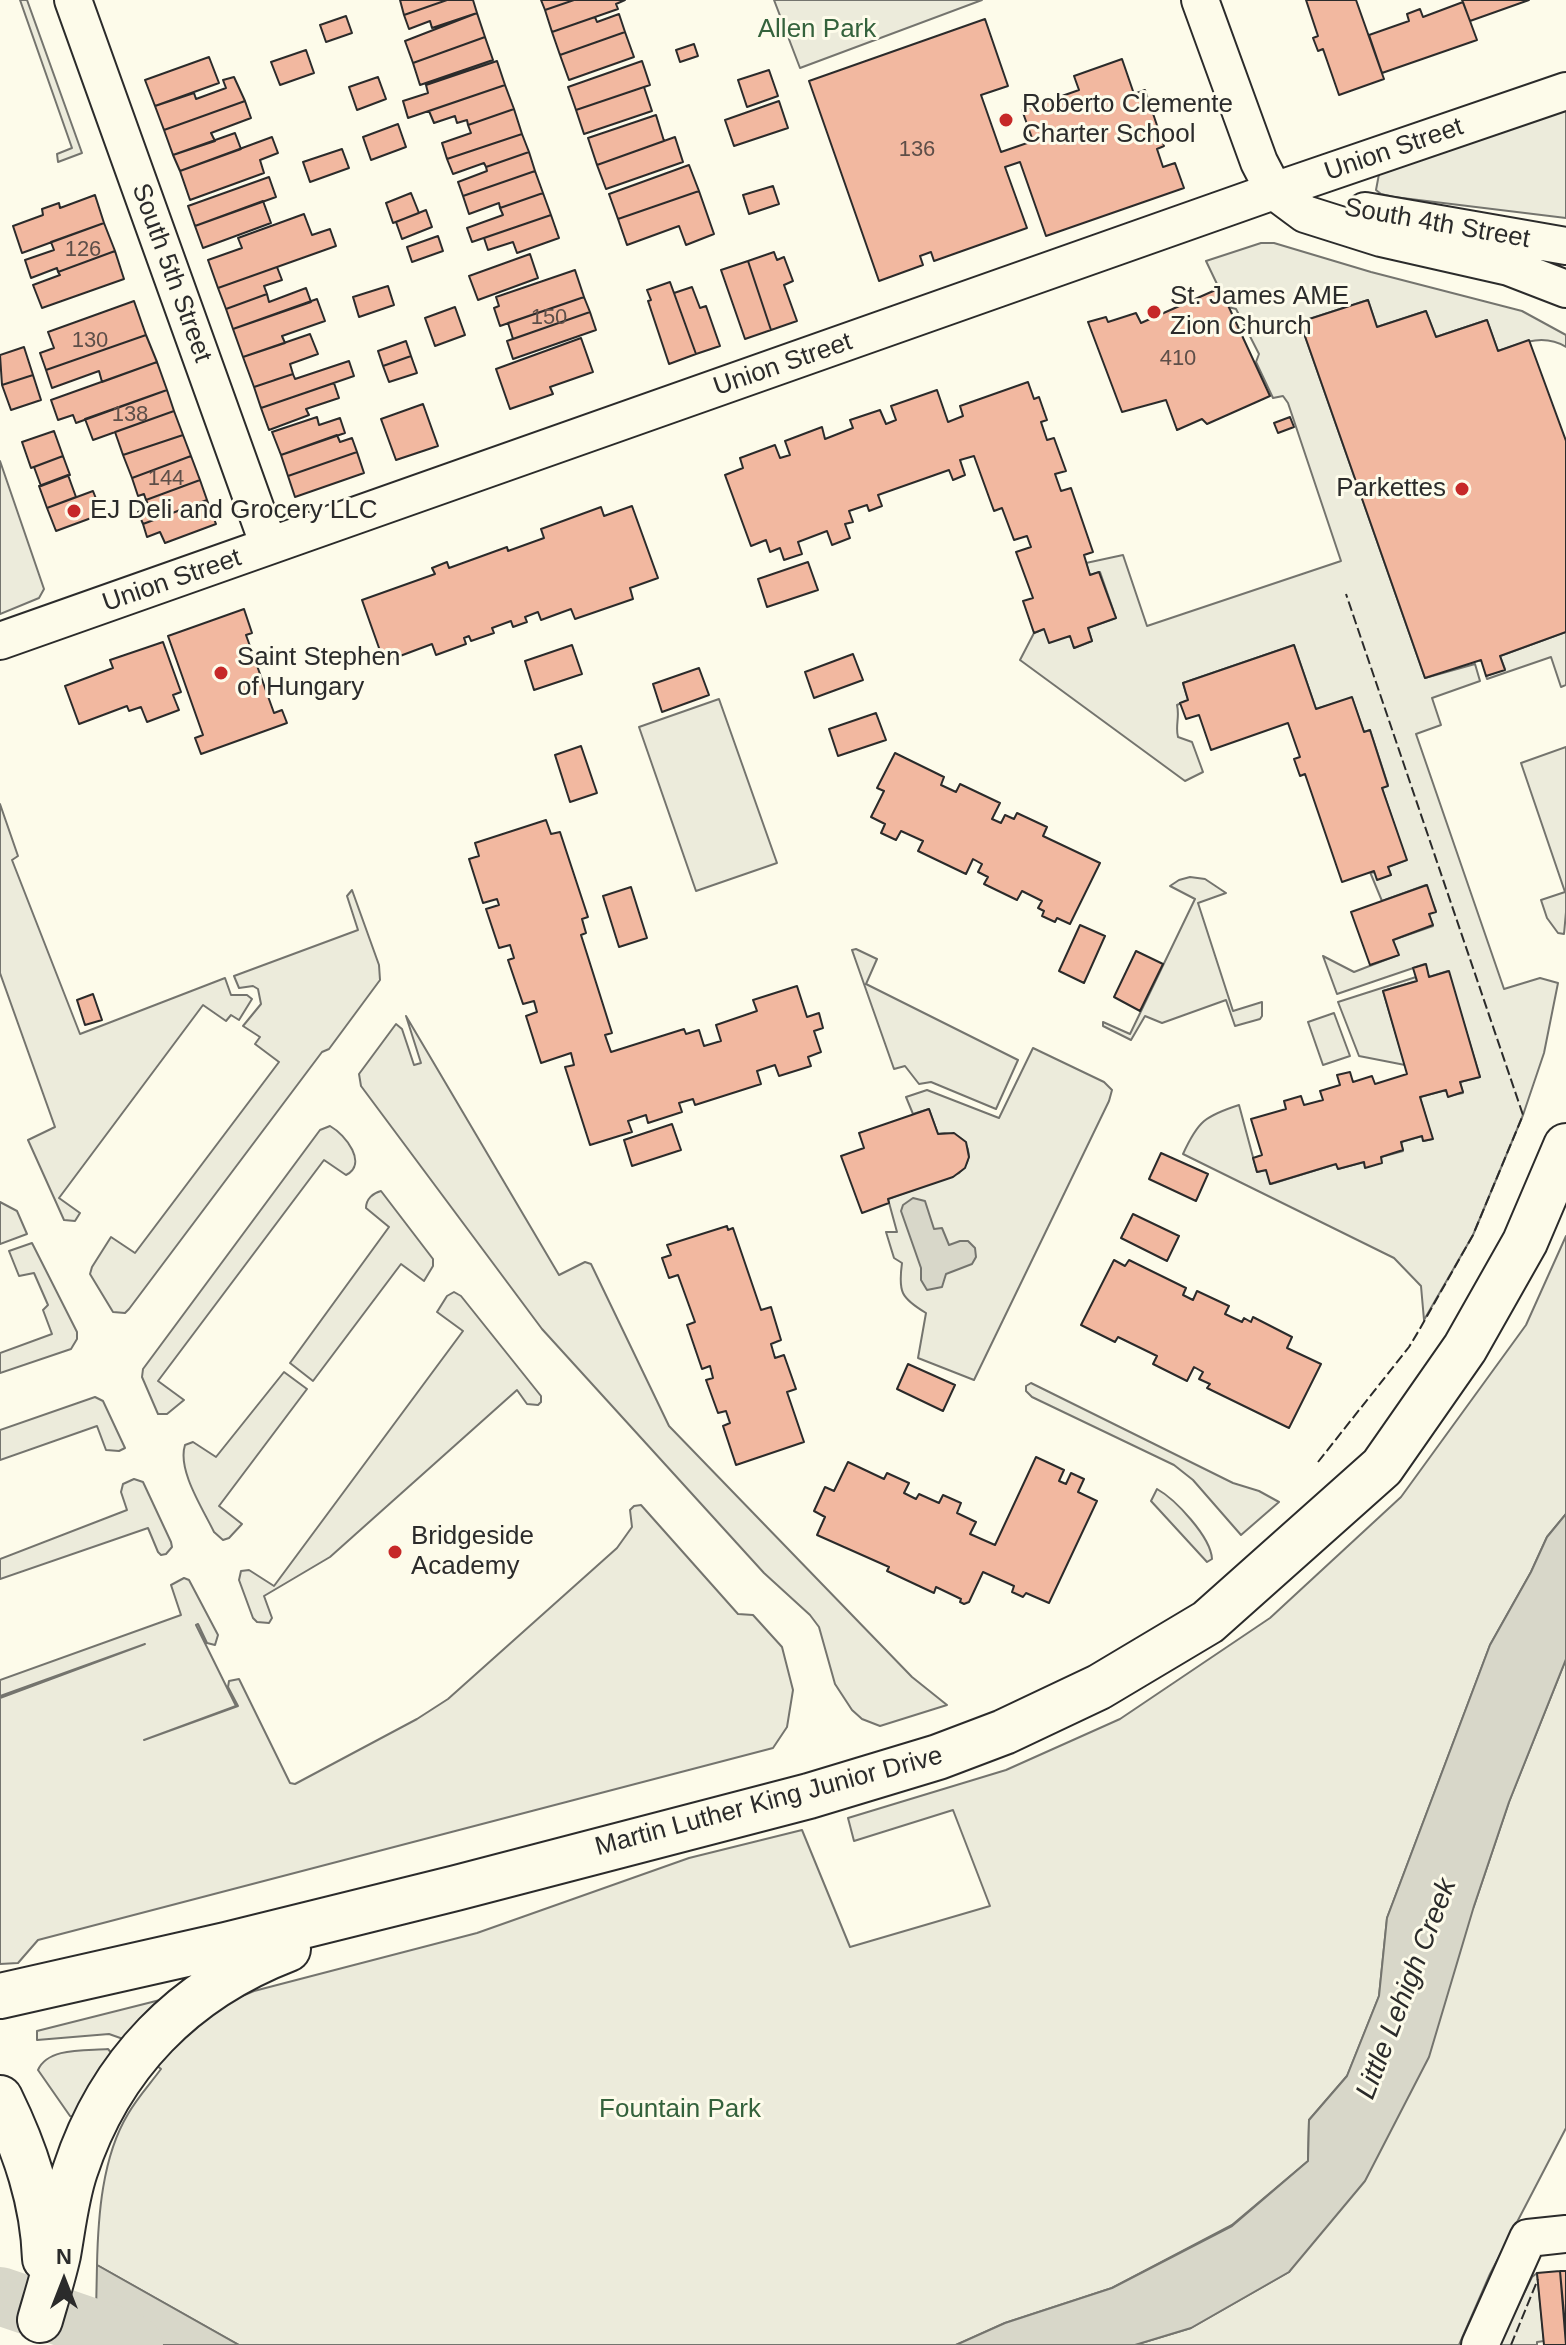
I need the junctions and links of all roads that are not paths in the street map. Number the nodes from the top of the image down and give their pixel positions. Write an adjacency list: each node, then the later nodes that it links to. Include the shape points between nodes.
1 (73, 0): 7 (street, South 5th Street)
2 (1200, 0): 4 (street)
3 (1566, 91): 4 (street, Union Street)
4 (1274, 191): 5 (street, South 4th Street, via 1323,205); 6 (street, via 1305,214 1381,238 1509,267); 7 (street, Union Street)
5 (1566, 246)
6 (1566, 289)
7 (269, 546): 8 (street, Union Street)
8 (0, 641)
9 (1566, 1146): 10 (main road, Martin Luther King Junior Drive, via 1525,1242 1465,1348 1382,1467 1208,1622 1099,1687 938,1757 740,1815)
10 (456, 1888): 11 (main road, Martin Luther King Junior Drive); 14 (main road, via 260,1960 169,2021 110,2091 75,2172)
11 (0, 1996)
12 (0, 2098): 14 (main road, via 26,2156)
13 (1566, 2234): 16 (street, via 1528,2238)
14 (51, 2258): 15 (main road)
15 (38, 2333)
16 (1480, 2345)

